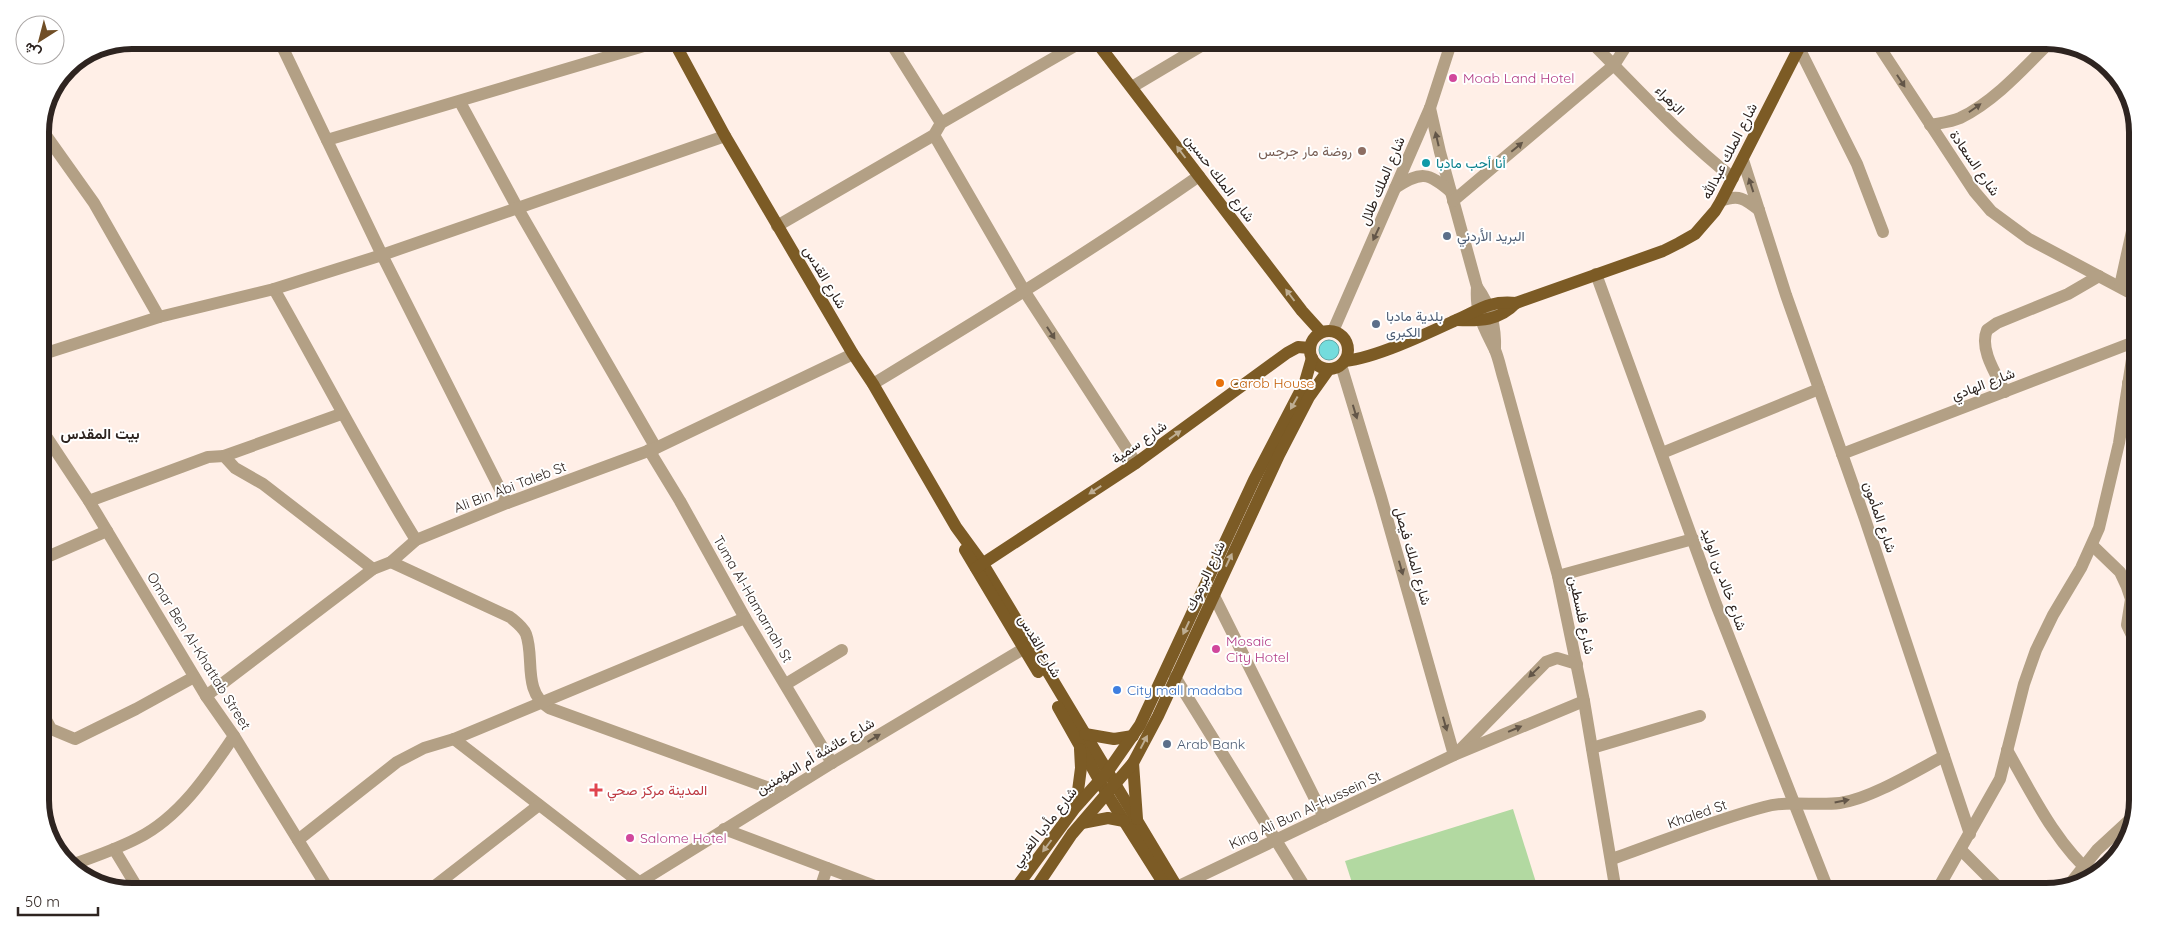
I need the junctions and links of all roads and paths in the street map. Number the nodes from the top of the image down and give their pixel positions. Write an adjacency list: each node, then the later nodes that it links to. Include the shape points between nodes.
1 (283, 49): 24 (street)
2 (634, 49): 17 (street)
3 (678, 49): 22 (main road, شارع القدس)
4 (895, 49): 19 (street)
5 (1069, 49): 19 (street)
6 (1102, 49): 16 (main road, شارع الملك حسين)
7 (1196, 49): 16 (street)
8 (1449, 49): 18 (street, شارع الملك طلال)
9 (1598, 49): 15 (street, الزهراء)
10 (1624, 49): 15 (street)
11 (1798, 49): 25 (main road, شارع الملك عبدالله)
12 (1803, 49): 34 (street, via 1858,164)
13 (1881, 49): 20 (street, شارع السعادة, one-way to 20)
14 (2043, 49): 20 (street, one-way to 14, via 1960,118 1973,110 2002,88)
15 (1614, 65): 27 (street, الزهراء, via 1690,141); 29 (street, one-way to 15)
16 (1132, 87): 26 (main road, شارع الملك حسين, one-way to 16)
17 (460, 102): 24 (street); 31 (street, Tuma Al-Hamarnah St)
18 (1430, 108): 28 (street, شارع الملك طلال); 29 (street, شارع فلسطين, one-way to 18)
19 (941, 123): 21 (street)
20 (1930, 125): 38 (street, شارع السعادة, via 1991,211 2029,239)
21 (934, 135): 33 (street); 41 (street)
22 (725, 136): 31 (street); 33 (main road, شارع القدس)
23 (49, 140): 45 (street, via 94,203)
24 (327, 140): 36 (street)
25 (1743, 160): 27 (main road, شارع الملك عبدالله); 32 (street, شارع المأمون, one-way to 25)
26 (1199, 176): 41 (street); 48 (main road, شارع الملك حسين, one-way to 26, via 1302,311)
27 (1733, 178): 30 (main road, شارع الملك عبدالله)
28 (1395, 189): 29 (street, via 1411,178 1425,175 1433,178); 48 (street, شارع الملك طلال, one-way to 48)
29 (1452, 196): 44 (street, شارع فلسطين)
30 (1721, 201): 32 (street, via 1739,198); 37 (main road, شارع الملك عبدالله, via 1695,234 1679,244)
31 (517, 207): 36 (street); 61 (street, Tuma Al-Hamarnah St)
32 (1759, 210): 57 (street, شارع المأمون)
33 (777, 226): 52 (main road, شارع القدس)
34 (1883, 232)
35 (2129, 245): 39 (street)
36 (382, 255): 40 (street); 67 (street)
37 (1596, 274): 43 (main road, شارع الملك عبدالله); 62 (street, شارع خالد بن الوليد)
38 (2099, 276): 39 (street, شارع السعادة); 58 (street, via 2068,294 1987,330 1986,351)
39 (2120, 286): 42 (street, شارع السعادة)
40 (274, 289): 45 (street); 59 (street)
41 (1025, 292): 56 (street); 65 (street, one-way to 65)
42 (2129, 292)
43 (1516, 303): 44 (main road, شارع الملك عبدالله, via 1498,302); 47 (main road, شارع الملك عبدالله)
44 (1483, 307): 46 (main road, شارع الملك عبدالله); 47 (street, شارع فلسطين)
45 (159, 317): 50 (street)
46 (1457, 320): 47 (main road, شارع الملك عبدالله); 53 (main road, شارع الملك عبدالله)
47 (1487, 320): 76 (street, شارع فلسطين)
48 (1327, 331): 51 (main road, via 1314,338); 53 (main road, via 1344,337 1348,343 1349,349)
49 (2129, 344): 58 (street, شارع الهادي)
50 (49, 352)
51 (1311, 353): 53 (main road, via 1319,366); 65 (main road, شارع سمية, one-way to 51, via 1286,353 1298,347); 95 (main road, شارع اليرموك, one-way to 95, via 1306,382 1254,480 1152,702)
52 (853, 354): 56 (main road, شارع القدس); 61 (street, Ali Bin Abi Taleb St)
53 (1338, 365): 78 (main road, شارع اليرموك, one-way to 53, via 1309,397); 100 (street, شارع الملك فيصل, one-way to 100)
54 (2129, 376): 55 (street)
55 (2128, 383): 71 (street, via 2115,463)
56 (873, 384): 74 (main road, شارع القدس, via 956,527 959,539)
57 (1819, 389): 62 (street); 63 (street, شارع المأمون)
58 (2005, 392): 63 (street, شارع الهادي)
59 (341, 414): 64 (street); 70 (street)
60 (49, 444): 66 (street, Omar Ben Al-Khattab Street)
61 (652, 449): 67 (street, Ali Bin Abi Taleb St); 80 (street, Tuma Al-Hamarnah St)
62 (1662, 453): 69 (street, شارع خالد بن الوليد)
63 (1842, 454): 101 (street, شارع المأمون)
64 (224, 456): 66 (street, via 208,457); 75 (street, via 235,468 263,484)
65 (1136, 464): 74 (main road, شارع سمية, one-way to 74)
66 (89, 502): 68 (street, Omar Ben Al-Khattab Street)
67 (507, 503): 70 (street, Ali Bin Abi Taleb St)
68 (107, 531): 72 (street); 86 (street, Omar Ben Al-Khattab Street)
69 (1693, 539): 76 (street); 107 (street, شارع خالد بن الوليد)
70 (416, 540): 73 (street, Ali Bin Abi Taleb St)
71 (2092, 545): 77 (street, via 2120,572); 99 (street, via 2036,650)
72 (49, 556)
73 (391, 562): 75 (street, Ali Bin Abi Taleb St); 91 (street, via 510,617 521,626 526,634 530,678)
74 (979, 566): 82 (main road, شارع القدس); 85 (main road, شارع القدس)
75 (373, 569): 89 (street, Ali Bin Abi Taleb St)
76 (1558, 576): 84 (street, شارع فلسطين)
77 (2129, 593)
78 (1213, 594): 87 (main road, شارع اليرموك); 110 (street)
79 (2129, 612): 81 (street)
80 (745, 618): 88 (street, Tuma Al-Hamarnah St); 91 (street)
81 (2129, 629)
82 (1023, 649): 85 (main road, شارع القدس); 102 (street, شارع عائشة أم المؤمنين, one-way to 82)
83 (842, 650): 88 (street)
84 (1577, 664): 90 (street, شارع فلسطين); 100 (street, one-way to 100, via 1557,658 1546,662)
85 (1038, 666): 97 (main road, شارع القدس)
86 (194, 677): 89 (street, Omar Ben Al-Khattab Street); 93 (street, via 75,739)
87 (1175, 677): 103 (main road, شارع اليرموك, one-way to 87); 116 (street)
88 (786, 684): 102 (street, Tuma Al-Hamarnah St)
89 (206, 696): 94 (street, Omar Ben Al-Khattab Street)
90 (1584, 701): 98 (street, شارع فلسطين); 100 (street, King Ali Bun Al-Hussein St, one-way to 90)
91 (541, 703): 96 (street); 106 (street)
92 (1700, 716): 98 (street)
93 (49, 733)
94 (234, 736): 117 (street, Omar Ben Al-Khattab Street); 118 (street, via 211,770 164,821)
95 (1133, 736): 97 (main road); 104 (main road, شارع اليرموك)
96 (454, 739): 108 (street); 117 (street, via 424,748 397,762)
97 (1082, 739): 104 (main road, شارع القدس); 109 (main road)
98 (1592, 748): 120 (street, شارع فلسطين)
99 (2007, 750): 115 (street, via 2000,779); 122 (street, via 2055,831)
100 (1454, 755): 110 (street, King Ali Bun Al-Hussein St)
101 (1944, 756): 107 (street, Khaled St, one-way to 101, via 1842,802 1869,793); 115 (street, شارع المأمون)
102 (832, 763): 106 (street, شارع عائشة أم المؤمنين)
103 (1133, 763): 105 (main road, شارع اليرموك); 111 (main road)
104 (1104, 776): 105 (main road, شارع القدس); 109 (main road, شارع مأدبا الغربي)
105 (1112, 790): 111 (main road, شارع القدس); 112 (main road, شارع مأدبا الغربي)
106 (783, 793): 114 (street, شارع عائشة أم المؤمنين)
107 (1794, 802): 120 (street, Khaled St, via 1762,807); 138 (street, شارع خالد بن الوليد)
108 (539, 805): 126 (street); 129 (street)
109 (1075, 808): 132 (main road, شارع مأدبا الغربي, one-way to 132)
110 (1324, 817): 116 (street, King Ali Bun Al-Hussein St)
111 (1130, 821): 112 (main road, via 1108,818); 134 (main road, شارع القدس)
112 (1082, 823): 133 (main road, شارع مأدبا الغربي)
113 (2126, 824): 122 (street)
114 (724, 829): 123 (street); 126 (street, شارع عائشة أم المؤمنين)
115 (1970, 834): 119 (street)
116 (1276, 839): 135 (street, King Ali Bun Al-Hussein St); 136 (street)
117 (298, 840): 128 (street, Omar Ben Al-Khattab Street)
118 (114, 850): 121 (street); 127 (street)
119 (1961, 850): 139 (street); 140 (street)
120 (1612, 859): 137 (street, شارع فلسطين)
121 (77, 863)
122 (2083, 866): 124 (street); 125 (street)
123 (828, 868): 130 (street); 131 (street)
124 (2089, 871)
125 (2074, 878)
126 (639, 882)
127 (134, 883)
128 (324, 883)
129 (439, 883)
130 (822, 883)
131 (867, 883)
132 (1020, 883)
133 (1038, 883)
134 (1170, 883)
135 (1188, 883)
136 (1303, 883)
137 (1615, 883)
138 (1826, 883)
139 (1941, 883)
140 (1995, 883)

